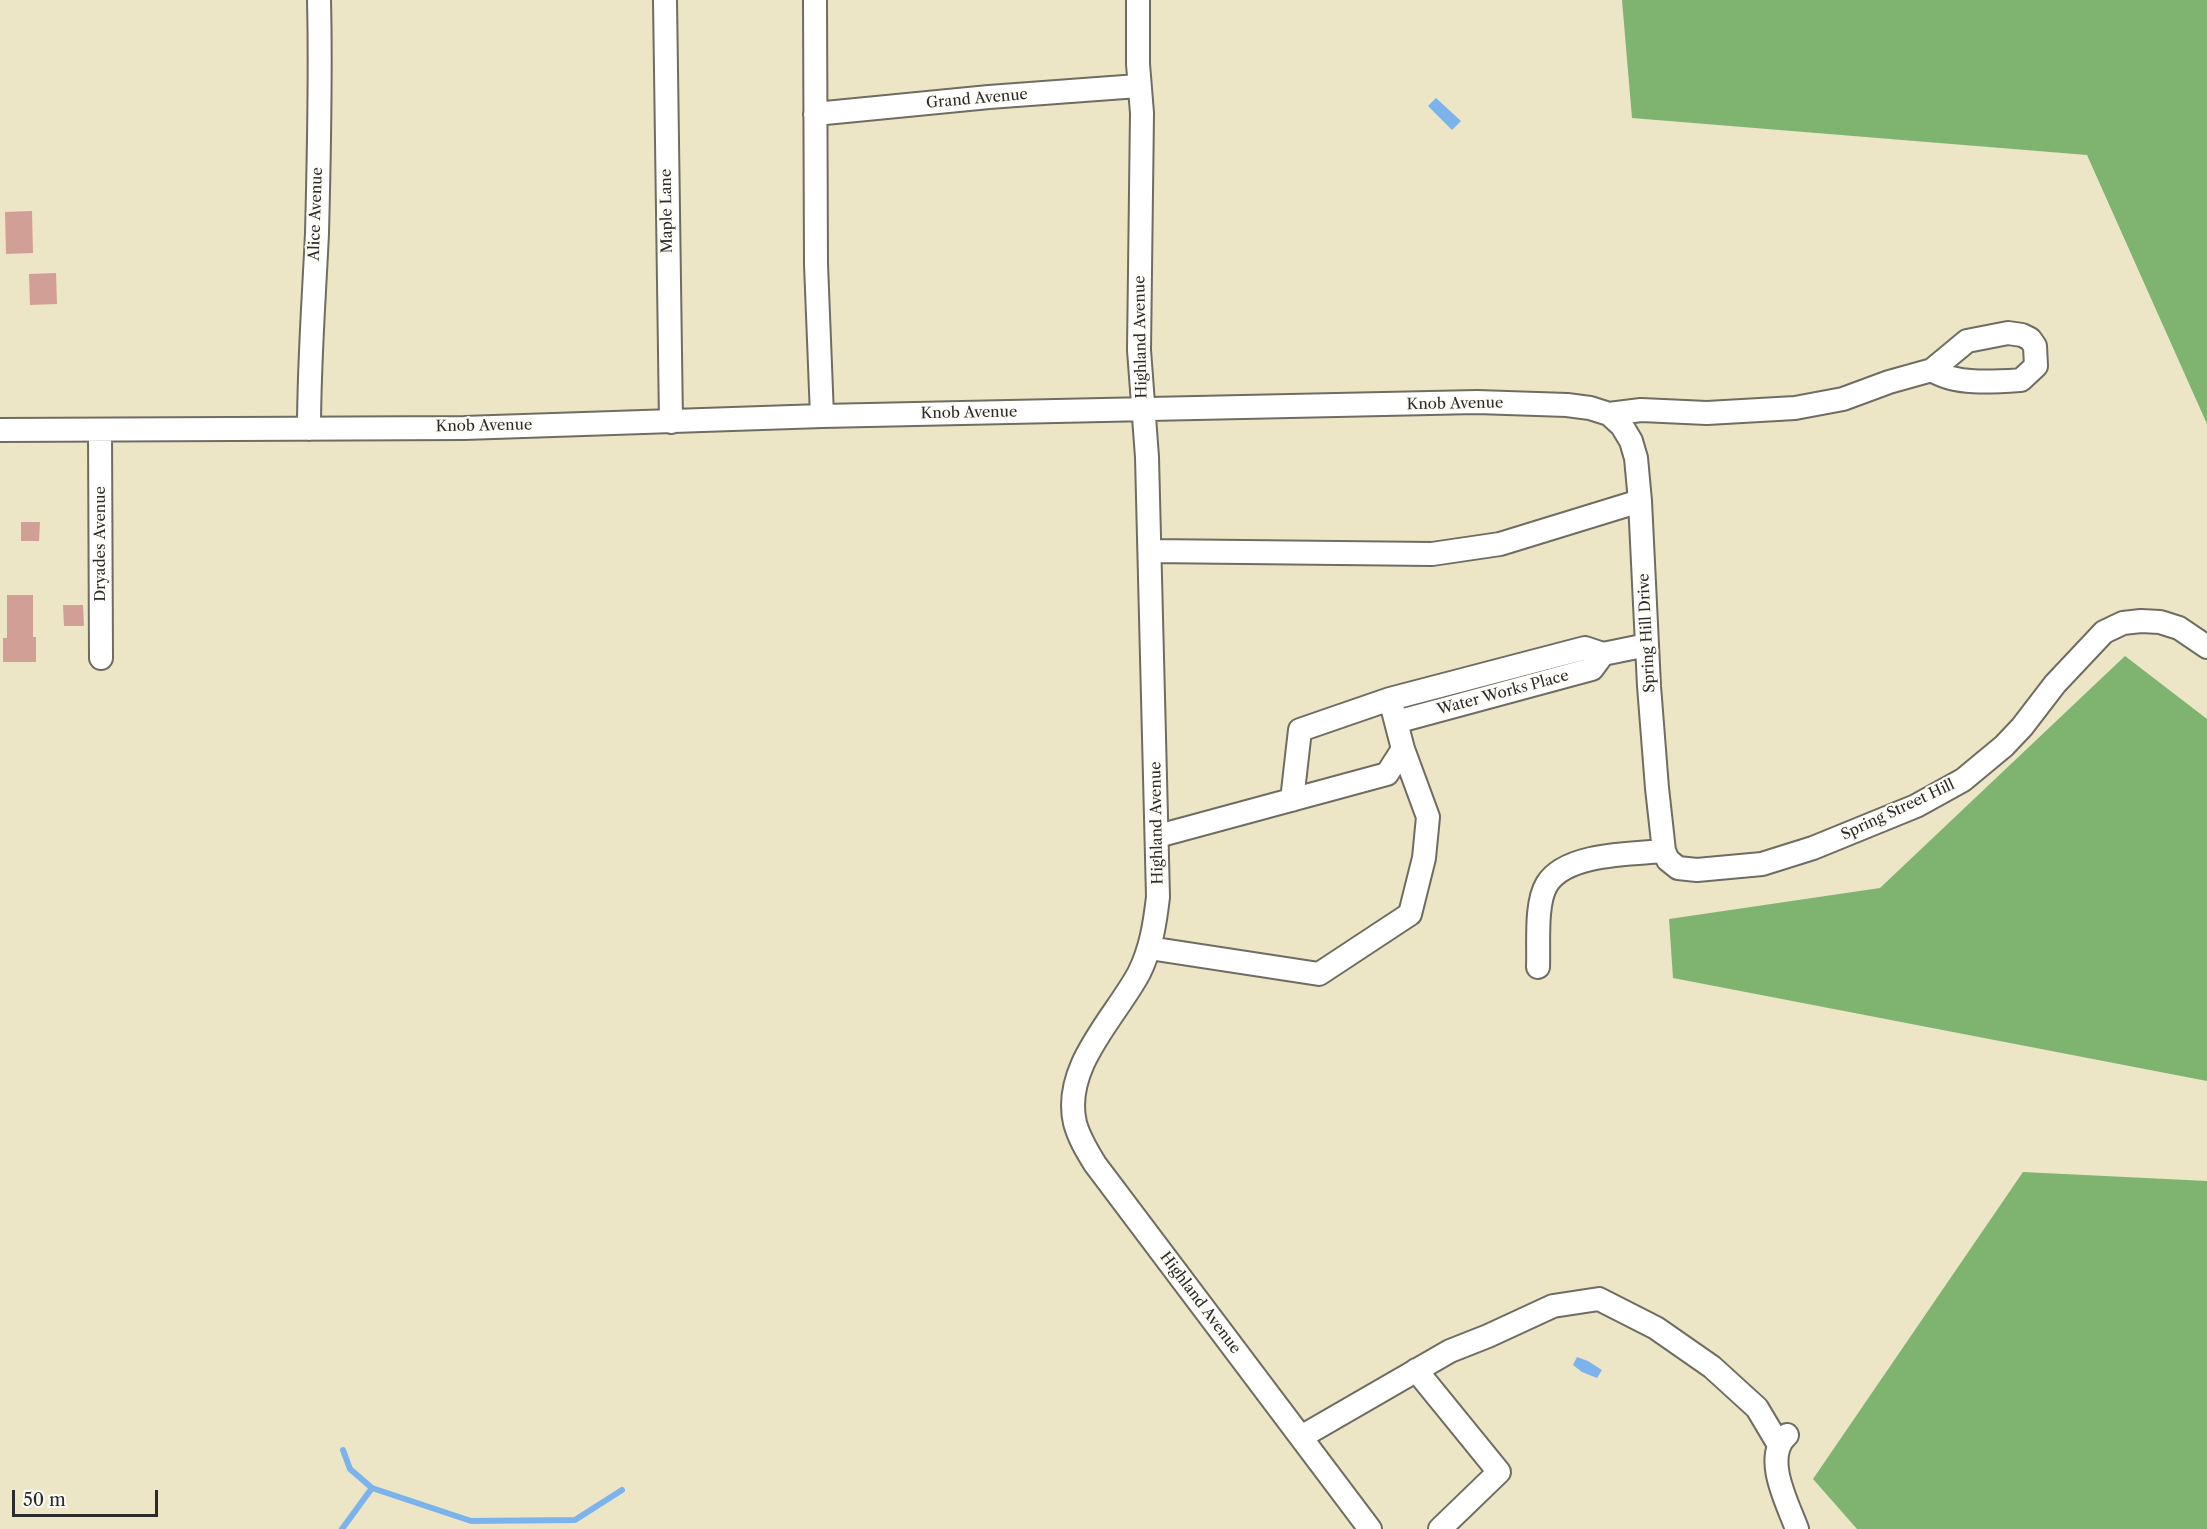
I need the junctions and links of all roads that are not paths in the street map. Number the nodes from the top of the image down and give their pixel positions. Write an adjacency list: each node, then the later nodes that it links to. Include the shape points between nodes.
1 (319, 0): 12 (street, Alice Avenue, via 320,106)
2 (665, 0): 11 (street, Maple Lane)
3 (815, 0): 6 (street)
4 (1138, 0): 5 (street, Highland Avenue)
5 (1138, 86): 6 (street, Grand Avenue); 8 (street, Highland Avenue, via 1142,113 1139,350)
6 (815, 114): 10 (street)
7 (1932, 370): 9 (street, Knob Avenue, via 1843,399 1796,408)
8 (1142, 410): 9 (street, Knob Avenue, via 1477,402 1568,405); 10 (street, Knob Avenue); 16 (street, Highland Avenue)
9 (1609, 414): 15 (street, Spring Hill Drive, via 1631,441)
10 (822, 416): 11 (street, Knob Avenue)
11 (671, 422): 12 (street, Knob Avenue)
12 (309, 429): 14 (street, Knob Avenue)
13 (0, 430): 14 (street, Knob Avenue)
14 (100, 430): 20 (street, Dryades Avenue)
15 (1640, 501): 16 (street, via 1500,544 1432,554); 17 (street, Spring Hill Drive)
16 (1150, 551): 25 (street, Highland Avenue)
17 (1647, 645): 19 (street, Water Works Place); 26 (street, Spring Hill Drive)
18 (2207, 647): 26 (street, Spring Street Hill, via 2179,628 2160,622 2123,623 2104,632 2004,746 1963,780 1916,806 1813,848 1762,864 1696,870 1678,868)
19 (1604, 654): 21 (street, Water Works Place, via 1585,648); 22 (street, Water Works Place, via 1592,669)
20 (101, 658)
21 (1390, 699): 22 (street); 24 (street, Water Works Place, via 1300,730)
22 (1396, 722): 23 (street)
23 (1403, 749): 24 (street, via 1387,774); 27 (street, via 1428,817 1424,858 1410,914 1319,974)
24 (1292, 800): 25 (street)
25 (1158, 836): 27 (street, Highland Avenue, via 1158,897)
26 (1666, 855): 28 (street, via 1594,858 1556,874 1546,885 1540,904)
27 (1149, 948): 30 (street, Highland Avenue, via 1139,972 1085,1061 1073,1101 1075,1122 1095,1164)
28 (1538, 967)
29 (1416, 1370): 30 (street); 32 (street, via 1499,1472); 33 (street, via 1553,1306 1599,1299 1656,1328 1712,1366 1757,1408 1783,1440 1776,1472)
30 (1301, 1437): 31 (street, Highland Avenue)
31 (1371, 1529)
32 (1440, 1529)
33 (1797, 1529)

